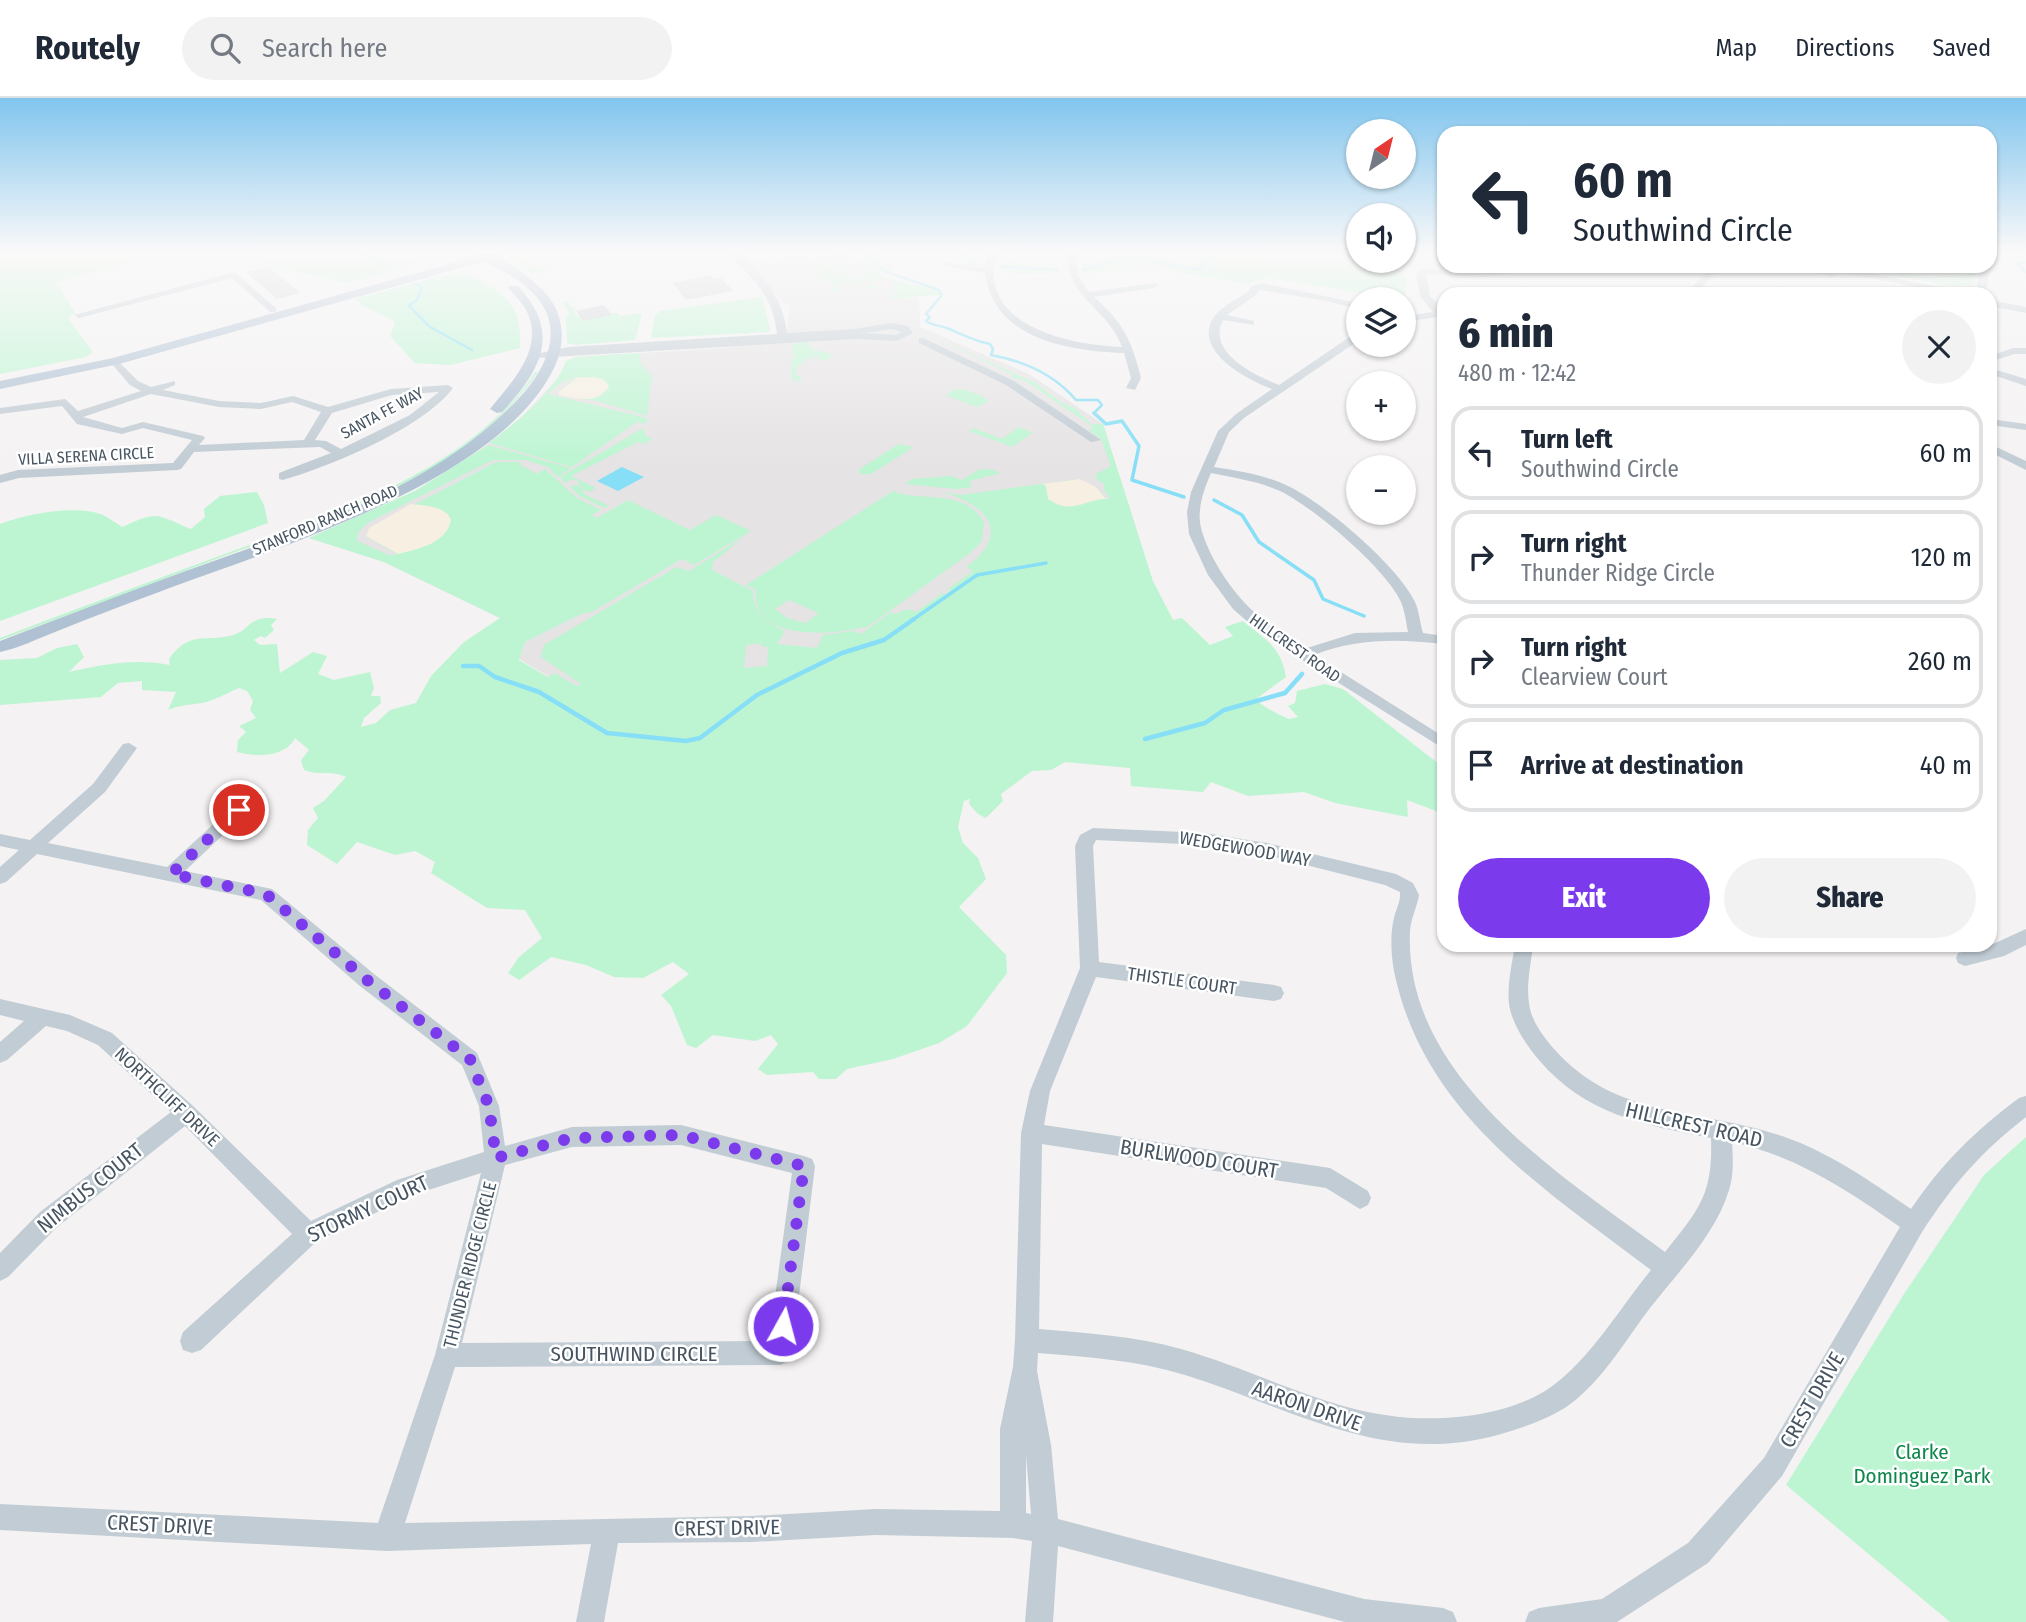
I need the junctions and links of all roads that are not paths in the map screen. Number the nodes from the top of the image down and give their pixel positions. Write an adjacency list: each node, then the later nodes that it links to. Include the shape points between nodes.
1 (231, 321): 19 (main road)
2 (243, 321): 19 (main road)
3 (536, 321): 17 (main road)
4 (554, 321): 16 (main road)
5 (780, 321): 11 (street)
6 (1016, 321): 14 (street, via 1069,344)
7 (1113, 321): 14 (street)
8 (1217, 321): 25 (street, via 1214,334 1228,362)
9 (1243, 321): 10 (street)
10 (1251, 323)
11 (783, 338): 11 (street, via 897,338 908,331 892,326); 16 (street)
12 (923, 341): 32 (street, via 1010,383)
13 (1346, 344): 25 (street, HILLCREST ROAD)
14 (1129, 351): 24 (street, via 1136,378)
15 (2026, 351): 18 (street)
16 (554, 353): 17 (street); 44 (main road, STANFORD RANCH ROAD, via 540,382 506,420 409,485 314,528)
17 (536, 355): 41 (main road, STANFORD RANCH ROAD, via 514,391 487,418 395,480 303,520)
18 (1997, 357)
19 (113, 358): 21 (main road); 26 (street, SANTA FE WAY, via 134,383)
20 (1997, 373): 23 (street)
21 (0, 382)
22 (170, 383): 26 (street)
23 (2026, 383)
24 (1131, 388)
25 (1281, 389): 38 (street, HILLCREST ROAD, via 1231,423)
26 (151, 391): 28 (street, SANTA FE WAY, via 241,406 293,399); 29 (street)
27 (0, 411): 29 (street, VILLA SERENA CIRCLE, via 65,402)
28 (328, 411): 33 (street); 36 (street, SANTA FE WAY, via 391,392 448,388 403,423)
29 (74, 416): 34 (street, VILLA SERENA CIRCLE, via 81,422 122,431 143,425 199,438)
30 (1997, 423): 31 (street)
31 (2026, 427)
32 (1095, 440)
33 (307, 444): 34 (street, SANTA FE WAY); 36 (street, SANTA FE WAY, via 322,443)
34 (191, 449): 40 (street, VILLA SERENA CIRCLE, via 177,466 18,474)
35 (1997, 451): 37 (street)
36 (341, 453): 39 (street)
37 (2026, 466)
38 (1207, 469): 42 (street, via 1263,480 1312,505 1394,581 1411,610); 45 (street, HILLCREST ROAD, via 1193,512 1195,534 1209,564 1238,606)
39 (283, 477)
40 (0, 479)
41 (0, 633)
42 (1416, 636): 43 (street); 45 (street, via 1350,637)
43 (1437, 638)
44 (0, 647)
45 (1301, 655): 46 (street, HILLCREST ROAD)
46 (1437, 740)
47 (129, 747): 50 (street, via 99,788)
48 (239, 810): 51 (street)
49 (0, 840): 50 (street, THUNDER RIDGE CIRCLE)
50 (35, 846): 51 (street, THUNDER RIDGE CIRCLE); 52 (street)
51 (171, 874): 65 (street, THUNDER RIDGE CIRCLE, via 266,894 470,1059 489,1106)
52 (0, 877)
53 (2026, 936): 55 (street, via 2006,949)
54 (1523, 952): 63 (street, HILLCREST ROAD, via 1519,1005 1550,1062 1583,1091 1623,1111)
55 (1965, 958)
56 (1090, 968): 57 (street, THISTLE COURT); 64 (street, WEDGEWOOD WAY, via 1040,1091); 69 (street, WEDGEWOOD WAY, via 1084,846 1093,834 1205,839 1267,849 1399,882 1410,895 1402,948 1410,1001 1430,1047 1460,1093 1506,1141)
57 (1274, 993)
58 (0, 1007): 59 (street, NORTHCLIFF DRIVE)
59 (42, 1017): 60 (street); 62 (street, NORTHCLIFF DRIVE, via 105,1039)
60 (0, 1054)
61 (2026, 1105): 67 (street, CREST DRIVE, via 1961,1160)
62 (186, 1113): 68 (street, NORTHCLIFF DRIVE); 70 (street, NIMBUS COURT, via 48,1220)
63 (1721, 1130): 67 (street, HILLCREST ROAD, via 1782,1146 1842,1175); 69 (street, AARON DRIVE, via 1718,1190)
64 (1032, 1133): 66 (street, BURLWOOD COURT, via 1330,1178); 71 (street, WEDGEWOOD WAY)
65 (496, 1158): 68 (street, STORMY COURT, via 405,1187); 73 (street, THUNDER RIDGE CIRCLE); 73 (street, SOUTHWIND CIRCLE, via 572,1138 681,1135 804,1166 779,1353)
66 (1360, 1198)
67 (1914, 1224): 83 (street, CREST DRIVE, via 1773,1466 1698,1553 1607,1612)
68 (308, 1234): 72 (street, STORMY COURT)
69 (1667, 1268): 71 (street, AARON DRIVE, via 1601,1353 1558,1396 1515,1417 1464,1430 1410,1434 1346,1423 1202,1368 1138,1350)
70 (0, 1269)
71 (1027, 1340): 74 (street, WEDGEWOOD WAY)
72 (192, 1341)
73 (447, 1355): 79 (street, THUNDER RIDGE CIRCLE)
74 (1024, 1429): 76 (street, WEDGEWOOD WAY); 77 (street, WEDGEWOOD WAY)
75 (0, 1517): 79 (street, CREST DRIVE)
76 (1013, 1525): 77 (street, CREST DRIVE); 78 (street, CREST DRIVE, via 876,1522)
77 (1046, 1529): 81 (street, WEDGEWOOD WAY); 82 (street, CREST DRIVE, via 1364,1613)
78 (607, 1530): 79 (street, CREST DRIVE); 80 (street)
79 (387, 1537)
80 (590, 1622)
81 (1039, 1622)
82 (1443, 1622)
83 (1539, 1622)

